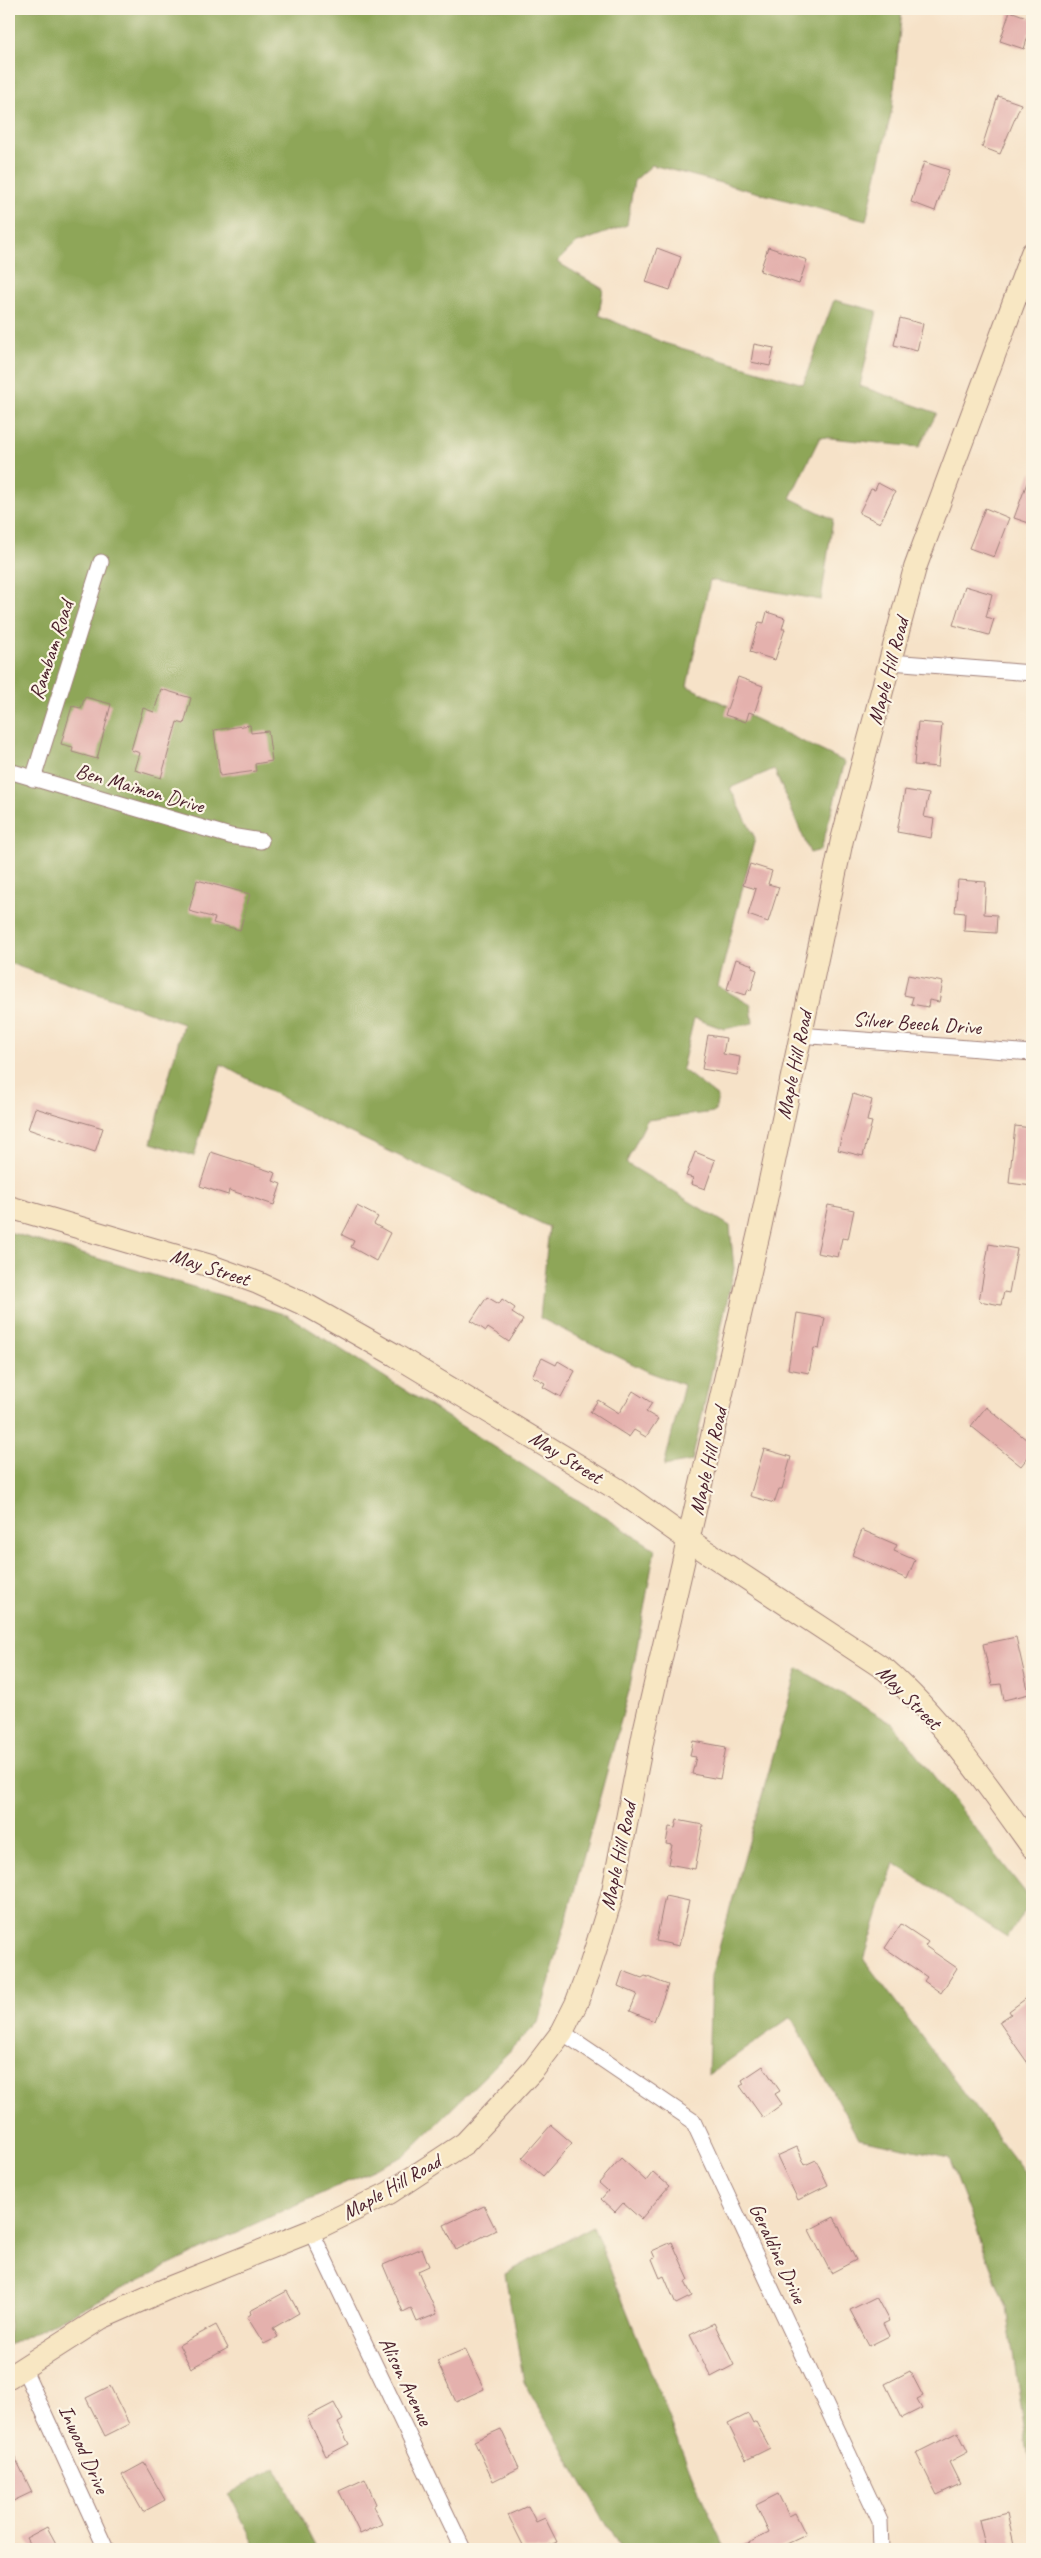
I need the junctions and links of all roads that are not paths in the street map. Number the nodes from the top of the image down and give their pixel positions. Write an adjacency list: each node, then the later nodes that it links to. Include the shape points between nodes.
1 (1032, 253): 3 (street, Maple Hill Road, via 915,568)
2 (101, 562): 6 (street, Rambam Road)
3 (891, 662): 4 (street); 8 (street, Maple Hill Road, via 842,840)
4 (1032, 673)
5 (9, 771): 6 (street, Ben Maimon Drive)
6 (33, 779): 7 (street, Ben Maimon Drive, via 230,836)
7 (261, 841)
8 (800, 1035): 9 (street, Silver Beech Drive); 11 (street, Maple Hill Road)
9 (1032, 1053)
10 (9, 1207): 11 (street, May Street, via 211,1266 310,1307 553,1449)
11 (690, 1541): 12 (street, May Street, via 903,1684 951,1740); 13 (street, Maple Hill Road, via 644,1732 612,1896 589,1970)
12 (1032, 1847)
13 (562, 2032): 14 (street, Maple Hill Road, via 508,2100 466,2143 389,2193); 18 (street, Geraldine Drive, via 693,2121 880,2521)
14 (310, 2231): 15 (street, Maple Hill Road, via 101,2318); 17 (street, Alison Avenue)
15 (16, 2372): 16 (street, Inwood Drive)
16 (106, 2549)
17 (462, 2549)
18 (880, 2549)

